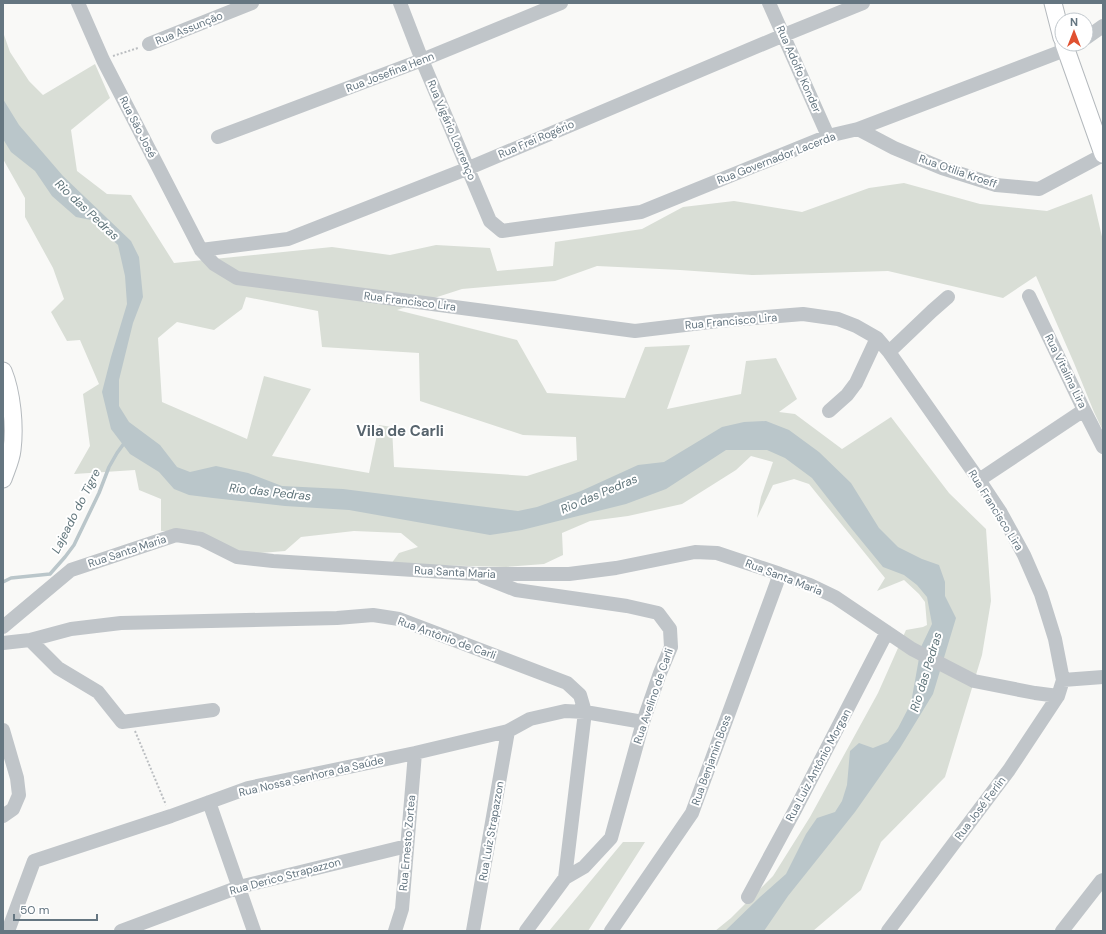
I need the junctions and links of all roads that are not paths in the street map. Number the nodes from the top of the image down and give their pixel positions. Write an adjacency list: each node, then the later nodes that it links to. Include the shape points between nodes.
1 (78, 3): 20 (street, Rua São José, via 103,60)
2 (252, 3): 10 (street, Rua Assunção)
3 (400, 3): 13 (street, Rua Vigário Lourenço)
4 (561, 3): 13 (street, Rua Josefina Henn)
5 (769, 3): 9 (street, Rua Adolfo Konder)
6 (863, 3): 9 (street, Rua Frei Rogério)
7 (1103, 26): 8 (street)
8 (1094, 32)
9 (784, 35): 15 (street, Rua Adolfo Konder); 18 (street, Rua Frei Rogério)
10 (149, 44)
11 (1054, 49): 14 (street, Rua Governador Lacerda)
12 (1069, 52): 17 (main road)
13 (422, 60): 16 (street, Rua Josefina Henn); 18 (street, Rua Vigário Lourenço)
14 (858, 129): 15 (street, Rua Governador Lacerda); 17 (street, Rua Otilia Kroeff, via 894,148 942,168 996,185 1039,189)
15 (828, 136): 19 (street, Rua Governador Lacerda, via 641,212)
16 (218, 137)
17 (1103, 154)
18 (468, 168): 19 (street, Rua Vigário Lourenço, via 490,221); 20 (street, Rua Frei Rogério, via 288,238)
19 (502, 231)
20 (201, 250): 23 (street, Rua Francisco Lira, via 214,264 237,278 627,330 803,314 838,319)
21 (1029, 296): 26 (street, Rua Vitalina Lira)
22 (948, 297): 24 (street)
23 (877, 338): 24 (street, Rua Francisco Lira); 27 (street, via 856,383)
24 (889, 352): 30 (street, Rua Francisco Lira)
25 (3, 371): 29 (main road, via 7,380 14,423 12,451)
26 (1084, 410): 28 (street, Rua Vitalina Lira); 30 (street)
27 (829, 411)
28 (1103, 447)
29 (3, 479)
30 (979, 480): 38 (street, Rua Francisco Lira, via 1024,555 1041,594 1055,639)
31 (476, 574): 32 (street, Rua Santa Maria, via 569,574 616,568 695,552 717,553); 33 (street, Rua Santa Maria, via 237,557 201,539 176,535 71,570); 42 (street, Rua Avelino de Carli, via 516,590 658,613 670,629 671,647)
32 (780, 574): 34 (street, Rua Santa Maria, via 835,597); 59 (street, Rua Benjamin Boss, via 692,813)
33 (3, 627)
34 (887, 632): 39 (street, Rua Santa Maria, via 912,649 974,681); 52 (street, Rua Luiz Antônio Morgan)
35 (30, 640): 36 (street, Rua Antônio de Carli); 40 (street, via 58,668 98,692 122,722); 41 (street, Rua Antônio de Carli, via 71,629 121,623 373,615 399,619 567,683 580,695)
36 (3, 643)
37 (1103, 677): 38 (street)
38 (1063, 680): 39 (street, Rua José Ferlin)
39 (1058, 696): 60 (street, Rua José Ferlin, via 1009,770)
40 (213, 710)
41 (585, 712): 42 (street, Rua Nossa Senhora da Saúde); 44 (street, Rua Nossa Senhora da Saúde, via 565,711 530,719); 49 (street, Rua Antônio de Carli)
42 (643, 722): 49 (street, Rua Avelino de Carli, via 611,838 584,867)
43 (3, 730): 47 (street, via 17,778 19,795 13,809)
44 (508, 731): 45 (street, Rua Nossa Senhora da Saúde); 57 (street, Rua Luiz Strapazzon)
45 (415, 753): 46 (street, Rua Nossa Senhora da Saúde, via 248,788); 48 (street, Rua Ernesto Zortea)
46 (209, 802): 51 (street); 53 (street, Rua Nossa Senhora da Saúde, via 34,861)
47 (3, 816)
48 (407, 846): 51 (street, Rua Derico Strapazzon); 56 (street, Rua Ernesto Zortea, via 402,909)
49 (565, 878): 58 (street, Rua Avelino de Carli)
50 (1102, 880): 61 (street)
51 (239, 887): 54 (street, Rua Derico Strapazzon); 55 (street)
52 (748, 897)
53 (8, 931)
54 (121, 931)
55 (254, 931)
56 (395, 931)
57 (473, 931)
58 (526, 931)
59 (611, 931)
60 (888, 931)
61 (1062, 931)

